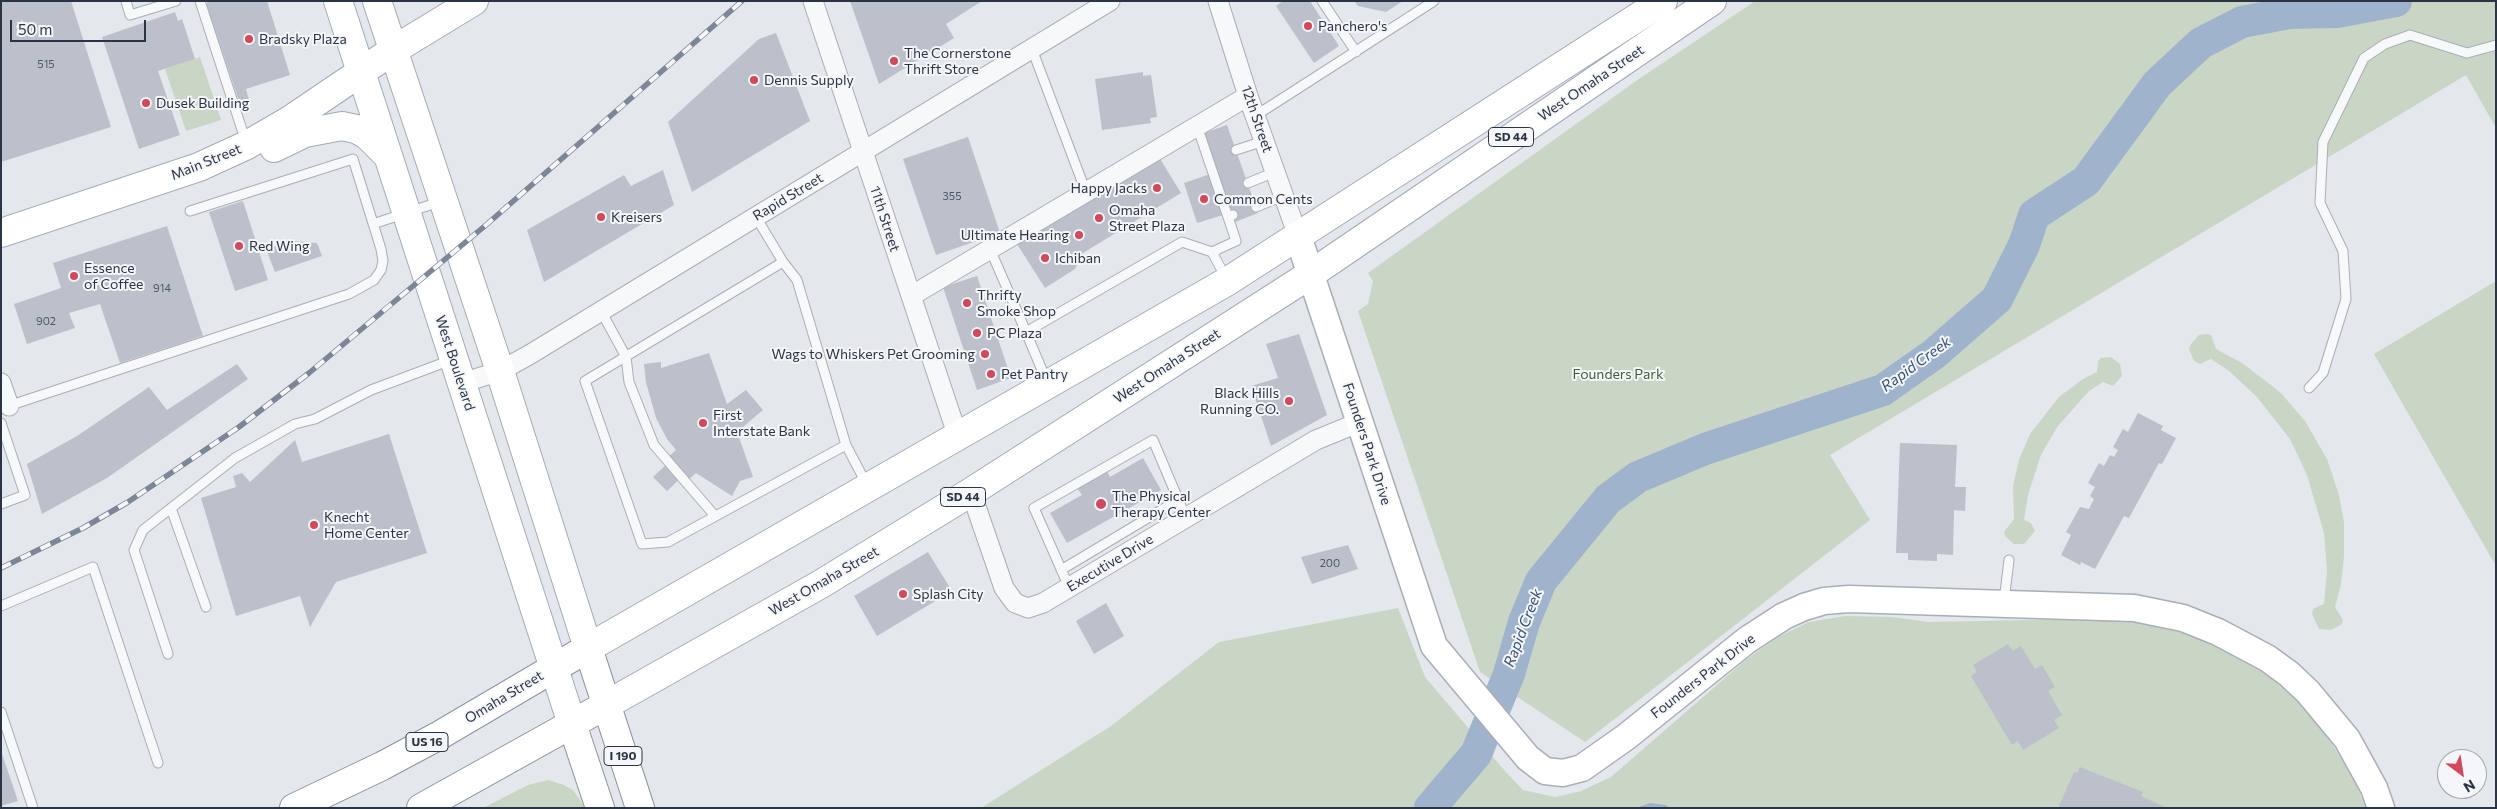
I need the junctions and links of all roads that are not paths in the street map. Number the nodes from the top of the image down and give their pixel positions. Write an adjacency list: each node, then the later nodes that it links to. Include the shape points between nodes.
1 (126, 1): 2 (lane, via 130,16)
2 (176, 1)
3 (200, 1): 23 (lane)
4 (338, 1): 18 (main road, West Boulevard)
5 (377, 1): 16 (main road)
6 (474, 1): 16 (main road, Main Street)
7 (813, 1): 25 (street, 11th Street)
8 (1110, 1): 15 (street, Rapid Street)
9 (1218, 1): 19 (street, 12th Street)
10 (1322, 1): 17 (lane)
11 (1434, 1): 17 (lane)
12 (1663, 1): 39 (main road, West Omaha Street / SD 44)
13 (1712, 1): 43 (main road, West Omaha Street / SD 44)
14 (2496, 45): 53 (lane, via 2467,53 2410,35 2385,44 2364,58 2323,142 2320,203 2343,251 2346,299 2323,373)
15 (1032, 49): 25 (street, Rapid Street); 30 (lane)
16 (392, 51): 18 (main road, Main Street); 32 (main road)
17 (1356, 52): 20 (lane)
18 (361, 72): 23 (main road, Main Street); 26 (main road, West Boulevard)
19 (1248, 96): 20 (street, 12th Street); 21 (street)
20 (1255, 116): 22 (street, 12th Street)
21 (1198, 126): 30 (street); 41 (lane, via 1236,241)
22 (1264, 141): 24 (lane); 28 (street, 12th Street)
23 (247, 145): 27 (main road, Main Street)
24 (1236, 150)
25 (863, 152): 36 (street, Rapid Street); 45 (street, 11th Street)
26 (387, 156): 27 (main road, via 367,135 342,126 305,133 250,161); 35 (main road, West Boulevard)
27 (199, 168): 38 (main road, Main Street)
28 (1275, 172): 29 (lane); 31 (street, 12th Street)
29 (1248, 183)
30 (1086, 192): 40 (street)
31 (1283, 196): 33 (lane); 39 (street, 12th Street)
32 (443, 200): 35 (lane); 50 (main road)
33 (1256, 207)
34 (190, 211): 37 (lane, via 352,159)
35 (406, 213): 37 (lane); 49 (main road, West Boulevard)
36 (756, 216): 42 (lane); 46 (street, Rapid Street)
37 (373, 224): 54 (lane, via 383,260 374,280 364,287)
38 (1, 232)
39 (1298, 236): 43 (main road, Founders Park Drive); 44 (main road, West Omaha Street / SD 44)
40 (990, 249): 45 (street); 47 (lane)
41 (1212, 252): 44 (lane); 47 (lane, via 1182,242)
42 (783, 262): 48 (lane); 57 (lane, via 797,280)
43 (1311, 274): 55 (main road, Founders Park Drive); 59 (main road, West Omaha Street / SD 44)
44 (1228, 281): 52 (main road, West Omaha Street / SD 44)
45 (911, 296): 56 (street, 11th Street)
46 (601, 311): 48 (lane); 50 (street, Rapid Street)
47 (1026, 332): 52 (lane)
48 (626, 357): 63 (lane, via 629,382 654,445); 63 (lane, via 585,381 642,544 668,542)
49 (458, 371): 50 (street, Rapid Street); 62 (lane, via 371,390 315,419 295,424 235,458); 73 (main road, West Boulevard)
50 (500, 371): 71 (main road)
51 (1, 383): 54 (street)
52 (1048, 386): 56 (main road, West Omaha Street / SD 44)
53 (2309, 388)
54 (4, 412): 61 (lane, via 25,495)
55 (1360, 422): 64 (street, Executive Drive, via 1316,440); 68 (main road, Founders Park Drive, via 1434,646 1528,758 1545,771 1563,773 1582,768 1747,640 1804,607 1849,599)
56 (958, 437): 58 (main road, West Omaha Street / SD 44)
57 (846, 445): 58 (lane); 63 (lane)
58 (869, 488): 71 (main road, West Omaha Street / SD 44)
59 (971, 492): 67 (street, Executive Drive, via 1004,588 1015,603 1028,608 1044,603); 74 (main road, West Omaha Street / SD 44, via 821,584)
60 (1178, 500): 64 (lane); 66 (lane); 66 (lane, via 1152,440 1034,508)
61 (1, 504)
62 (171, 508): 70 (lane); 72 (lane, via 143,530 134,550)
63 (715, 516)
64 (1186, 518): 67 (street, Executive Drive)
65 (2009, 560): 68 (lane)
66 (1062, 570): 67 (lane)
67 (1069, 588)
68 (2004, 603): 83 (main road, Founders Park Drive, via 2134,608 2183,618 2233,638 2289,674 2324,710 2355,754 2374,788)
69 (1, 606): 77 (lane, via 93,568)
70 (206, 607)
71 (588, 648): 73 (main road, West Omaha Street / SD 44); 74 (main road)
72 (168, 654)
73 (554, 667): 76 (main road, West Boulevard); 79 (main road, Omaha Street / US 16, via 440,735)
74 (606, 705): 76 (main road, SD 44); 82 (main road, I 190)
75 (1, 712): 78 (lane)
76 (572, 724): 80 (main road); 81 (main road, I 190)
77 (158, 762)
78 (33, 808)
79 (294, 808)
80 (421, 808)
81 (600, 808)
82 (640, 808)
83 (2380, 808)

